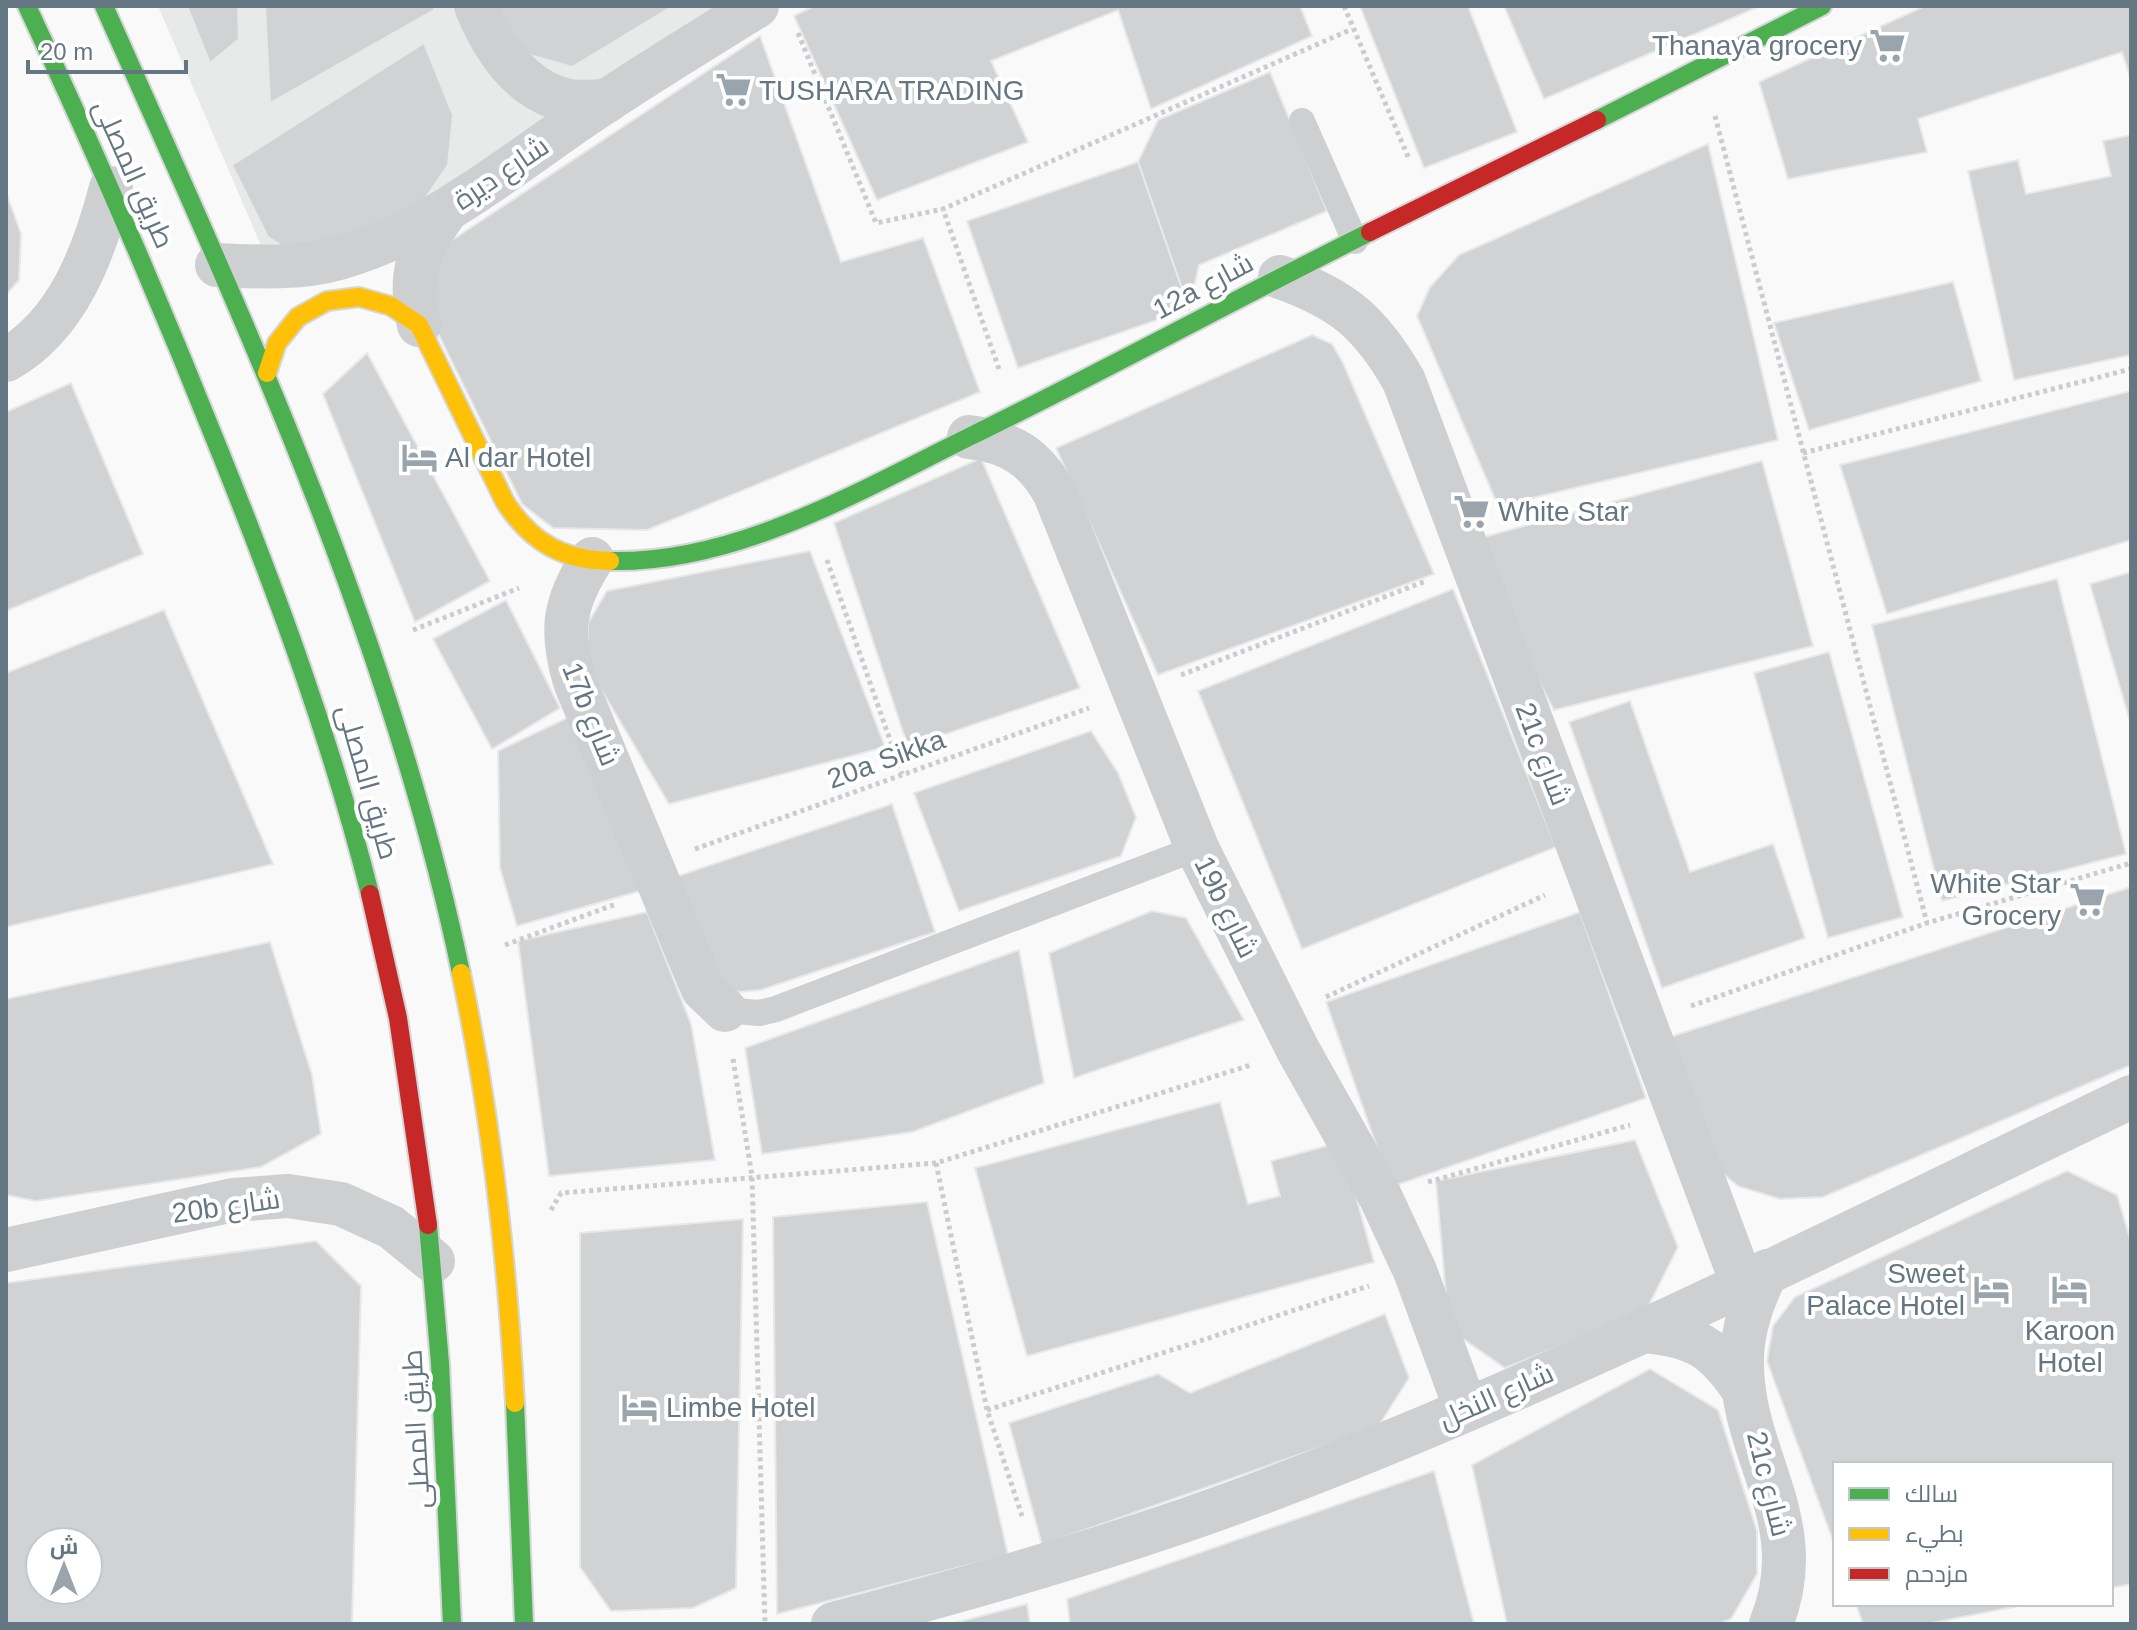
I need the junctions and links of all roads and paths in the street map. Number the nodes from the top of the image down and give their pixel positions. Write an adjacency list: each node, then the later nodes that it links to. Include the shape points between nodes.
1 (27, 6): 11 (main road, طريق المصلى)
2 (104, 6): 16 (main road, طريق المصلى)
3 (476, 6): 9 (street, via 488,36 510,65 539,89 570,101)
4 (1344, 6): 7 (path)
5 (1822, 6): 8 (main road, 12a شارع)
6 (775, 13): 9 (street, شارع ديرة); 13 (path, via 876,223)
7 (1352, 29): 12 (path); 13 (path)
8 (1702, 69): 12 (main road, 12a شارع); 24 (path)
9 (607, 101): 14 (street, شارع ديرة)
10 (1302, 121): 15 (lane)
11 (111, 188): 19 (street, via 78,284 48,323); 47 (main road, طريق المصلى, via 276,588 351,817 404,1053)
12 (1428, 204): 15 (main road, 12a شارع)
13 (943, 209): 22 (path)
14 (446, 211): 16 (street, شارع ديرة, via 393,239 336,258 277,267); 18 (street, via 415,265 412,295)
15 (1355, 241): 17 (main road, 12a شارع)
16 (217, 265): 21 (main road, طريق المصلى)
17 (1280, 277): 22 (main road, 12a شارع); 27 (street, 21c شارع, via 1319,291 1355,314 1383,344 1404,381)
18 (419, 325): 21 (main road, via 391,306 359,297 327,301 298,317 277,343); 26 (main road, via 520,524 540,543)
19 (6, 360)
20 (2131, 369): 24 (path)
21 (267, 373): 28 (main road, طريق المصلى)
22 (1015, 416): 23 (main road, 12a شارع)
23 (969, 437): 25 (main road, 12a شارع); 29 (street, 19b شارع, via 996,440 1022,452 1042,470)
24 (1803, 453): 35 (path)
25 (810, 514): 26 (main road, 12a شارع, via 703,549 648,558); 30 (path)
26 (592, 559): 28 (path); 33 (street, 17b شارع, via 574,587 565,618 565,651)
27 (1472, 563): 29 (path, 20a Sikka); 34 (street, 21c شارع)
28 (371, 646): 36 (main road, طريق المصلى, via 420,803)
29 (1134, 693): 30 (path, 20a Sikka); 31 (street, 19b شارع)
30 (902, 774): 33 (path, 20a Sikka)
31 (1197, 848): 37 (lane, via 776,1009); 39 (street, 19b شارع)
32 (2131, 863): 35 (path)
33 (658, 875): 36 (path, 20a Sikka); 37 (street, 17b شارع, via 703,989)
34 (1588, 875): 38 (street, 21c شارع); 39 (path)
35 (1927, 923): 38 (path)
36 (459, 962): 56 (main road, طريق المصلى, via 489,1123 509,1285)
37 (725, 1010): 43 (path)
38 (1643, 1023): 41 (street, 21c شارع)
39 (1290, 1034): 42 (path); 44 (street, 19b شارع)
40 (2131, 1097): 49 (street, شارع النخل)
41 (1677, 1111): 44 (path); 49 (street, 21c شارع)
42 (936, 1163): 43 (path); 53 (path)
43 (752, 1176): 45 (path, via 561,1193); 57 (path)
44 (1380, 1196): 48 (street, 19b شارع)
45 (546, 1219)
46 (6, 1250): 47 (street, 20b شارع, via 233,1200 288,1196 341,1204 391,1227)
47 (433, 1261): 55 (main road, طريق المصلى)
48 (1415, 1271): 52 (street, 19b شارع); 53 (path)
49 (1754, 1277): 50 (street, شارع النخل); 51 (street, 21c شارع, via 1742,1360)
50 (1643, 1331): 51 (street, 21c شارع, via 1675,1333 1703,1345 1727,1365); 52 (street, شارع النخل)
51 (1744, 1391): 59 (street, 21c شارع, via 1785,1534 1781,1601)
52 (1466, 1409): 54 (street, شارع النخل, via 1256,1495)
53 (987, 1410): 54 (path)
54 (1039, 1568): 58 (street, شارع النخل)
55 (452, 1624)
56 (524, 1624)
57 (765, 1624)
58 (833, 1624)
59 (1771, 1624)

